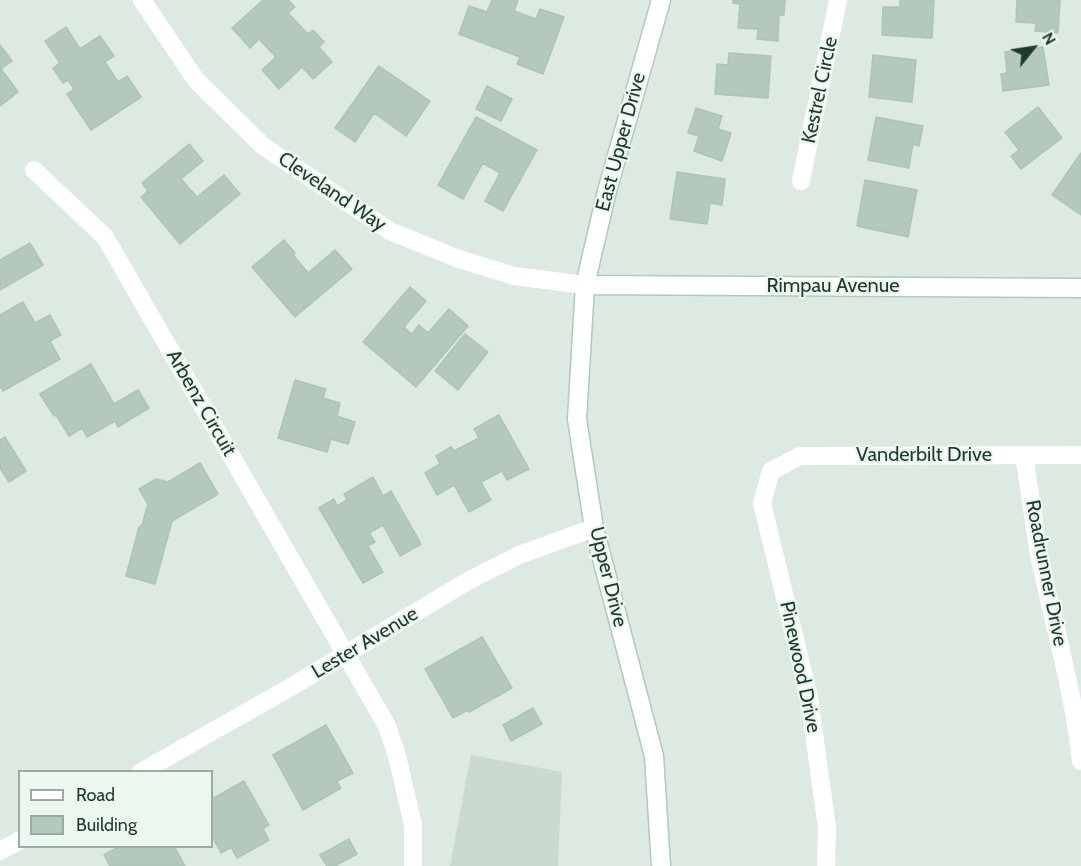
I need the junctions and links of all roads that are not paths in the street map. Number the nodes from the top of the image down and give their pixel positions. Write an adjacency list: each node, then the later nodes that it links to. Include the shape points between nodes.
1 (142, 0): 6 (street, Cleveland Way, via 196,80 263,146 390,231 514,276)
2 (661, 0): 6 (street, East Upper Drive)
3 (838, 0): 5 (street, Kestrel Circle)
4 (34, 170): 12 (street, Arbenz Circuit, via 105,237)
5 (801, 181)
6 (585, 285): 7 (street, Rimpau Avenue); 11 (street, Upper Drive, via 577,419)
7 (1081, 288)
8 (1024, 455): 9 (street, Vanderbilt Drive); 10 (street, Vanderbilt Drive, via 800,456); 13 (street, Roadrunner Drive)
9 (1081, 455)
10 (771, 471): 19 (street, Pinewood Drive, via 762,503 809,697 827,828)
11 (594, 528): 12 (street, Lester Avenue, via 519,555 468,581); 18 (street, Upper Drive, via 654,756)
12 (347, 654): 14 (street, Lester Avenue); 17 (street, Arbenz Circuit, via 387,726 397,756 413,825)
13 (1081, 761)
14 (143, 770)
15 (18, 841): 16 (street)
16 (0, 851)
17 (413, 866)
18 (661, 866)
19 (826, 866)

